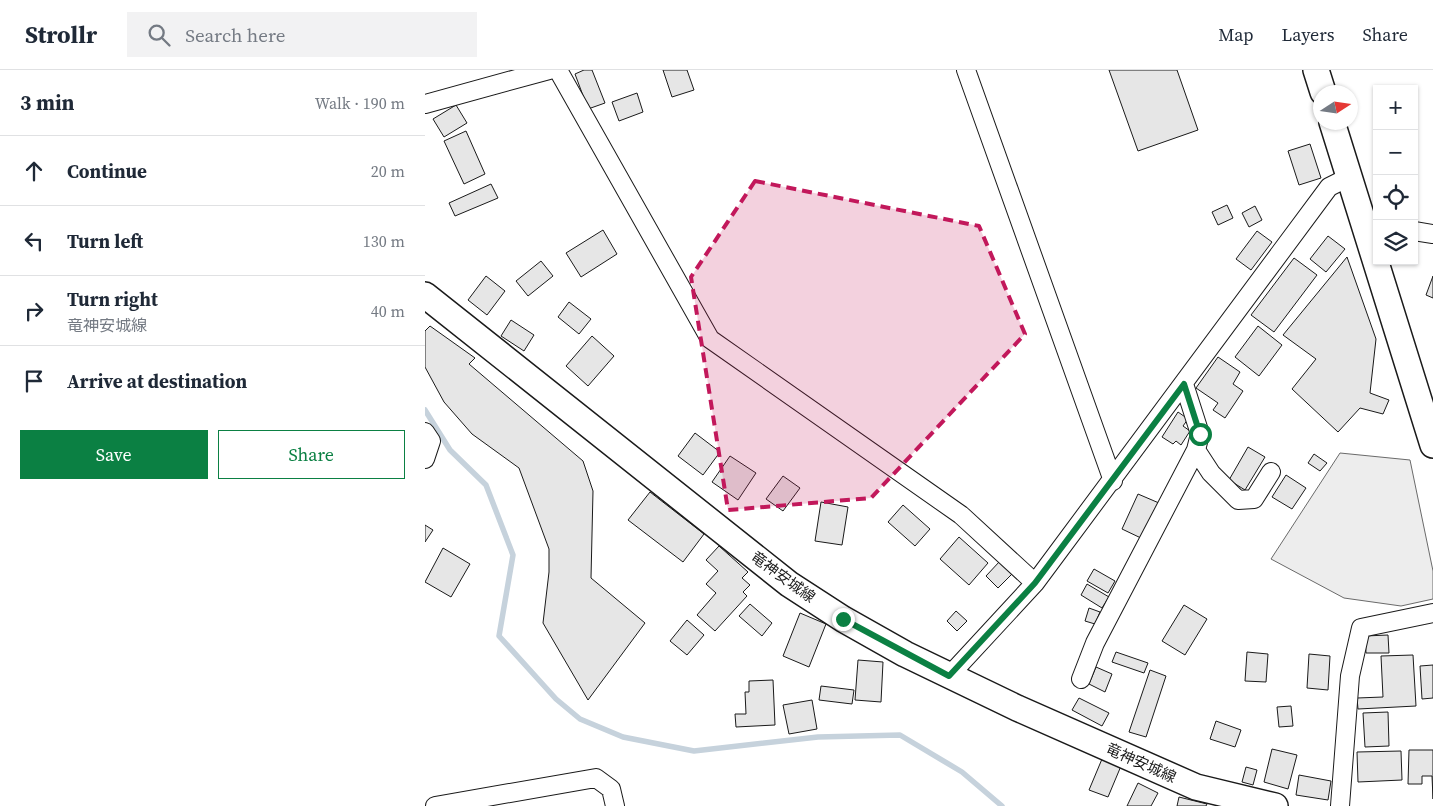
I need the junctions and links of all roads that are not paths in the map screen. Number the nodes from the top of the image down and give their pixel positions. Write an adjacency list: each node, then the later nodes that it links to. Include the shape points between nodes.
1 (549, 70): 6 (street)
2 (559, 70): 21 (street, via 710,339 961,515)
3 (966, 70): 20 (street)
4 (1316, 70): 5 (street)
5 (1321, 85)
6 (425, 104)
7 (1334, 130): 8 (street)
8 (1349, 177): 9 (street); 13 (street, via 1329,187)
9 (1370, 227): 14 (street)
10 (1418, 232): 11 (street)
11 (1433, 234)
12 (425, 295): 23 (street, 竜神安城線, via 789,584 843,619)
13 (1184, 384): 17 (street, via 1200,434); 20 (street)
14 (1427, 407): 16 (street)
15 (425, 432): 18 (street, via 431,441)
16 (1433, 445)
17 (1196, 450): 19 (street, via 1211,473 1238,500 1254,499); 24 (street, via 1095,642)
18 (425, 459)
19 (1271, 472)
20 (1113, 481): 21 (street)
21 (1035, 583): 23 (street)
22 (1433, 613): 28 (street, via 1361,628 1350,676)
23 (949, 676): 27 (street, 竜神安城線, via 1196,787)
24 (1081, 679)
25 (435, 806): 26 (street, via 596,778 611,789)
26 (615, 806)
27 (1275, 806)
28 (1341, 806)

